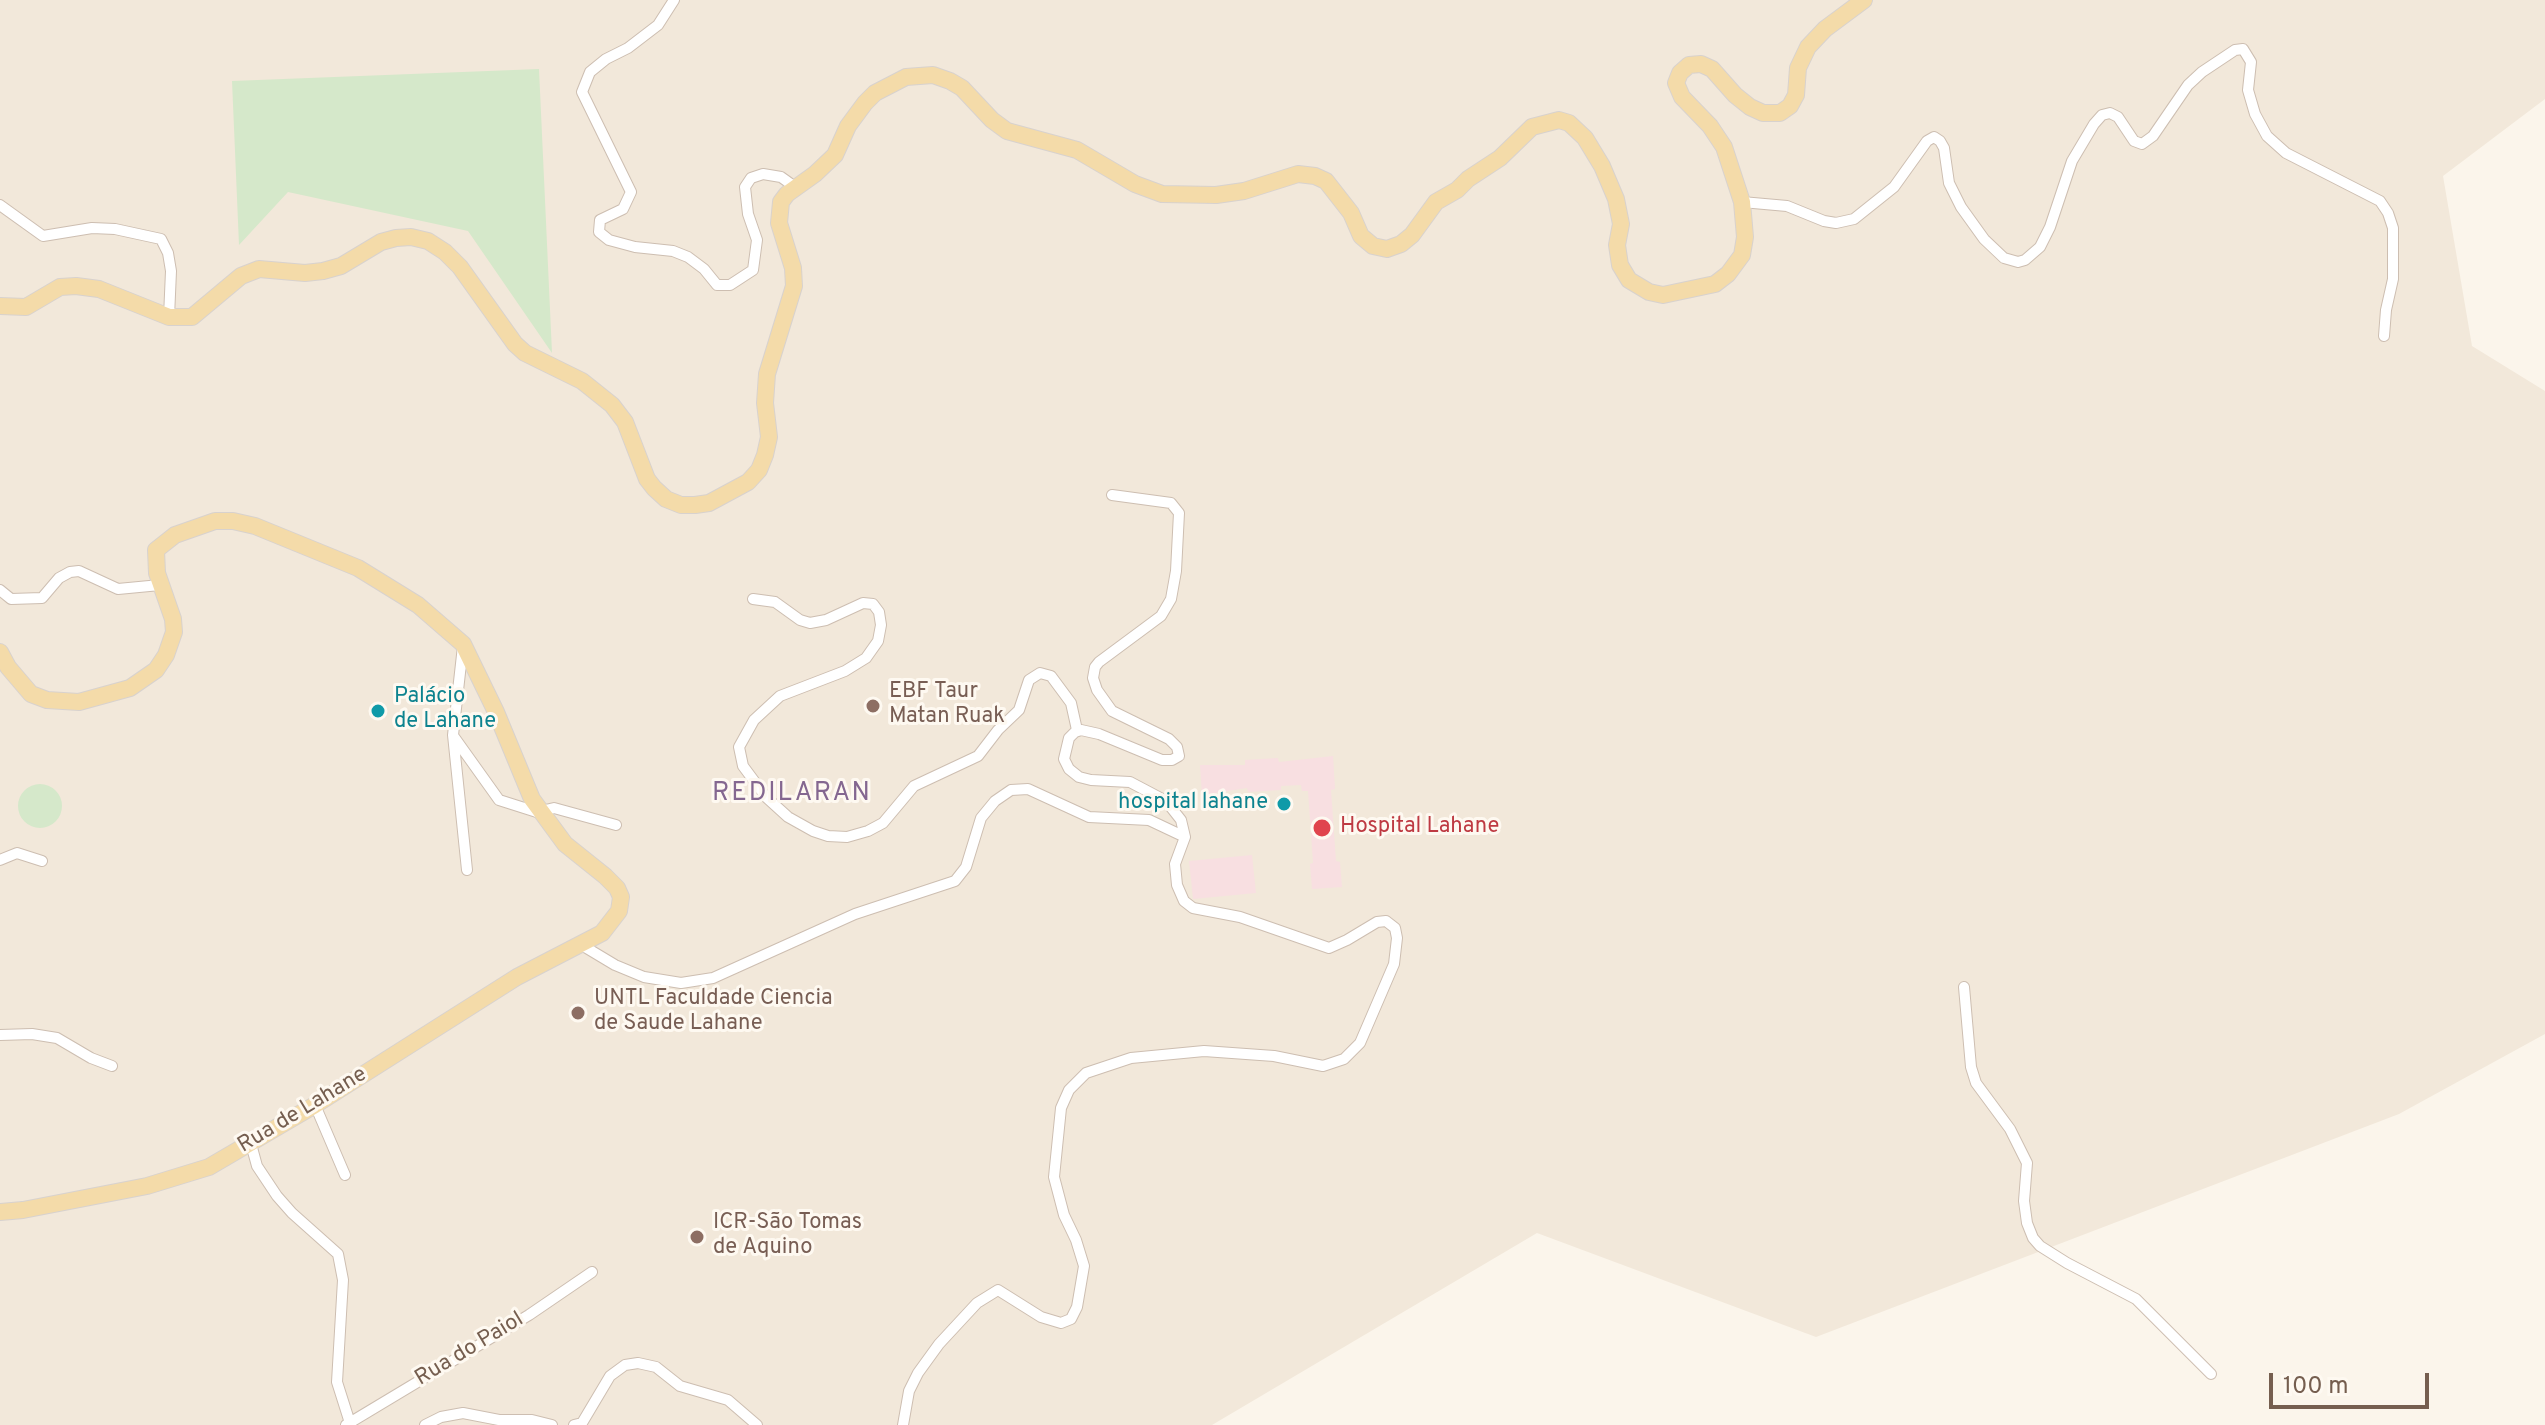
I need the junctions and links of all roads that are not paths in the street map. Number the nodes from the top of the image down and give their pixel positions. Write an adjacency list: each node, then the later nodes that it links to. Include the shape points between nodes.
1 (674, 0): 3 (street, via 658,25 590,72 582,92 631,192 623,209 600,220 599,232 609,240 688,257 717,285 730,285 753,270 757,240 745,187 763,174)
2 (1864, 0): 4 (main road, via 1808,47 1798,68 1796,95 1780,113 1750,107 1701,64 1680,73 1676,83 1682,97 1724,147)
3 (795, 187): 4 (main road, via 835,155 855,114 875,93 906,77 923,75 962,88 1007,131 1077,150 1162,194 1216,195 1298,174 1315,176 1326,181 1351,213 1361,236 1387,249 1412,235 1436,202 1500,158 1532,127 1559,120 1585,138 1616,199 1620,265 1629,280 1663,295 1715,284 1728,274 1742,255); 7 (main road, via 778,211 794,286 767,374 765,455 748,482 709,503 681,505 666,499 647,479 625,422 612,405 582,381 525,353 460,267 428,241 411,237 381,242 323,271 259,269 241,276 192,317)
4 (1742, 202): 8 (street, via 1787,206 1836,223 1854,219 1894,187 1934,137 1944,148 1949,183 1984,239 2004,258 2025,260 2040,247 2072,161 2102,115 2118,117 2142,144 2188,85 2243,49 2251,62 2248,90 2267,136 2286,153 2380,201 2388,213 2393,279)
5 (0, 205): 7 (street, via 43,236 92,228 161,239 171,271)
6 (0, 306): 7 (main road, via 26,307 60,287 76,286 99,289)
7 (169, 317)
8 (2384, 336)
9 (1112, 495): 15 (street, via 1171,503 1179,513 1176,571 1171,599 1161,616 1099,662 1093,678 1112,711 1169,739 1179,756 1162,760)
10 (160, 585): 11 (street, via 118,589 79,571 59,578 42,598 11,599); 13 (main road, via 156,550 162,543 215,521 233,521 358,568 418,605); 14 (main road, via 173,619 170,646 156,670 130,688 79,702 47,700 31,694)
11 (0, 590)
12 (753, 599): 15 (street, via 775,602 810,623 863,603 873,604 879,612 878,641 866,658 780,696 754,720 739,747 743,766 766,797 813,831 837,837 868,831 890,816 914,786 973,760 1019,710 1035,674 1051,676 1071,703)
13 (463, 644): 16 (street); 17 (main road)
14 (0, 652)
15 (1077, 730): 19 (street, via 1065,748 1069,769 1091,780 1130,782 1166,801 1181,820)
16 (453, 735): 17 (street, via 499,800); 22 (street)
17 (542, 813): 18 (street, via 554,808); 23 (main road, Rua de Lahane, via 565,844 605,876 621,897 613,921)
18 (616, 825)
19 (1185, 837): 23 (street, via 1149,820 1089,817 1028,789 1011,790 981,818 966,867 955,881 864,910 713,978 681,983 644,977); 38 (street, via 1175,864 1177,885 1193,908 1240,917 1329,948 1377,922 1395,928 1394,964 1360,1043 1344,1059 1323,1066 1204,1051 1131,1058 1086,1073 1061,1108 1054,1166 1064,1215 1084,1266 1071,1319 1061,1323 1041,1317 998,1290 977,1303 918,1373)
20 (0, 860): 21 (street, via 17,853)
21 (42, 861)
22 (467, 870)
23 (580, 944): 27 (main road, Rua de Lahane, via 517,977)
24 (1964, 987): 32 (street, via 1971,1067 2027,1163 2024,1201 2033,1238 2067,1263 2136,1299)
25 (0, 1035): 26 (street, via 57,1038)
26 (112, 1066)
27 (315, 1105): 28 (main road, Rua de Lahane); 29 (street)
28 (251, 1144): 30 (main road, Rua de Lahane, via 209,1167 147,1186); 33 (street, via 257,1166 277,1196 338,1254 343,1280 336,1363)
29 (345, 1175)
30 (0, 1212)
31 (592, 1272): 33 (street, Rua do Paiol)
32 (2211, 1374)
33 (348, 1424)
34 (425, 1425): 35 (street, via 463,1413)
35 (552, 1425)
36 (574, 1425): 37 (street, via 582,1423 610,1376 638,1363 656,1367 680,1386 728,1400)
37 (757, 1425)
38 (903, 1425)

